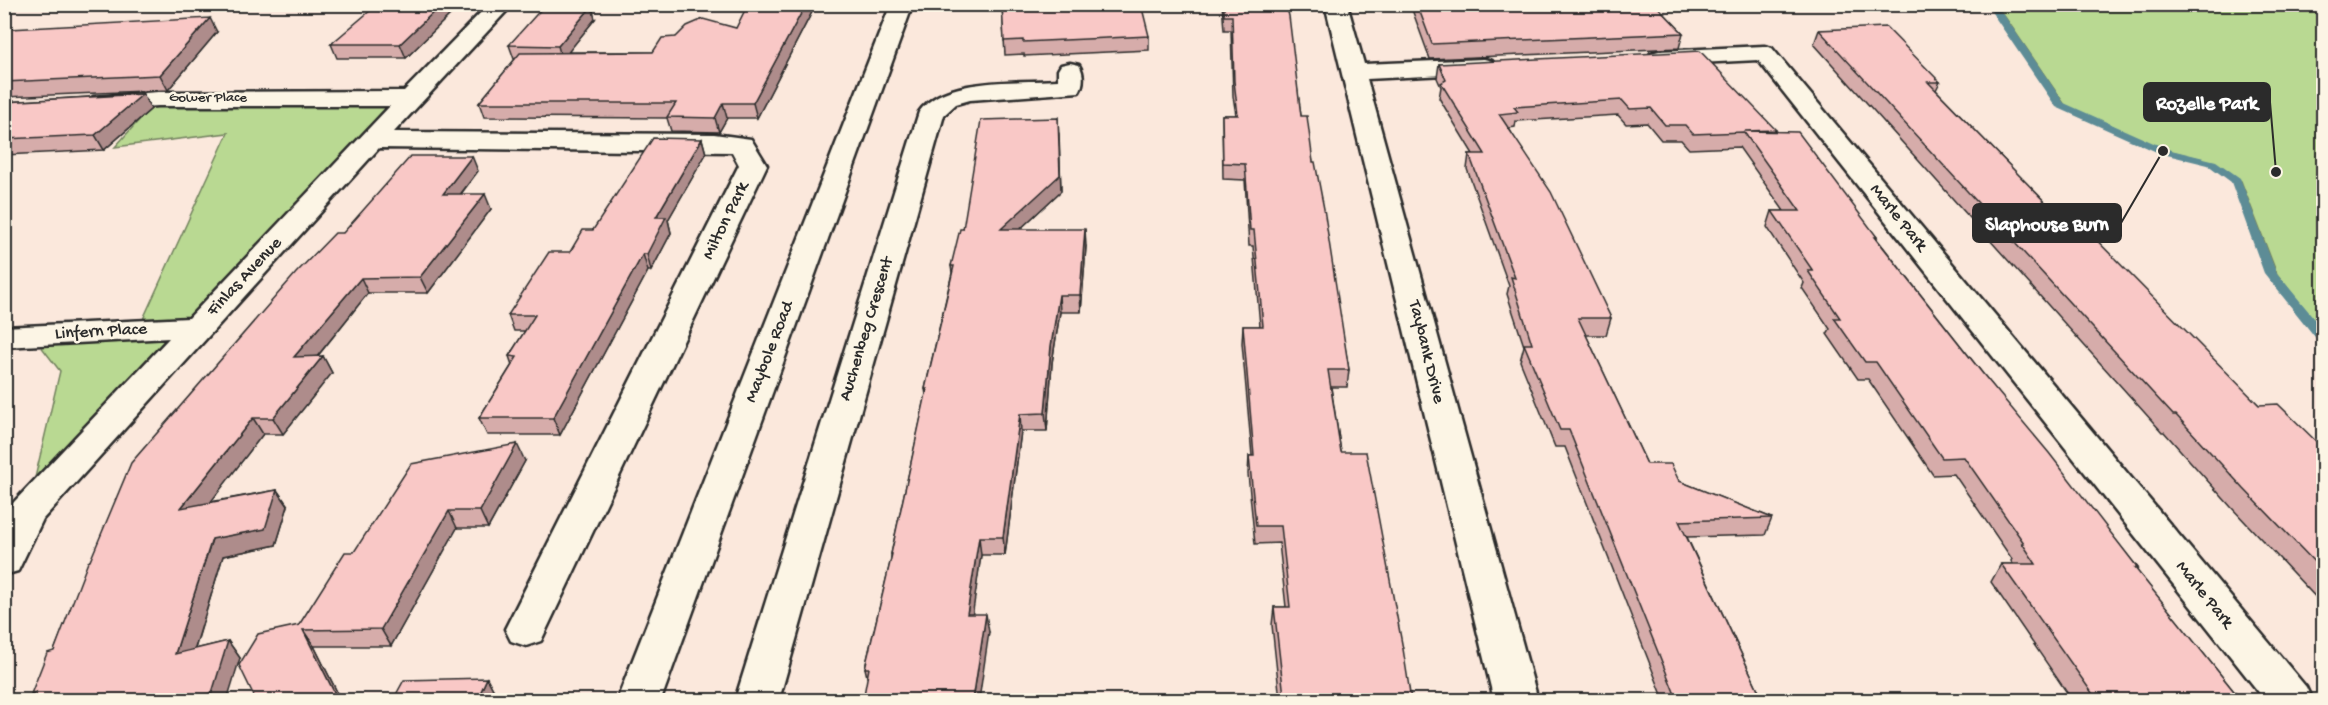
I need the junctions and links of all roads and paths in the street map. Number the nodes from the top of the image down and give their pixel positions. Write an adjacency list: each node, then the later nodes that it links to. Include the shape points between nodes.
1 (502, 4): 8 (street, Finlas Avenue)
2 (902, 4): 15 (street, Maybole Road)
3 (1336, 4): 7 (street, Taybank Drive)
4 (1635, 59): 18 (street, Marle Park, via 1764,53)
5 (1506, 65): 7 (street)
6 (1070, 70): 16 (street, Auchenbeg Crescent, via 1070,87 969,93 946,99 932,112)
7 (1354, 72): 17 (street, Taybank Drive)
8 (411, 98): 9 (street, Gower Place); 10 (street, Finlas Avenue)
9 (75, 103)
10 (372, 140): 11 (street, Finlas Avenue); 14 (street, Milton Park, via 714,142 742,146 753,165)
11 (198, 327): 12 (street, Linfern Place); 13 (street, Finlas Avenue, via 27,512)
12 (4, 337)
13 (4, 560)
14 (526, 629)
15 (639, 700)
16 (757, 700)
17 (1516, 700)
18 (2290, 700)

